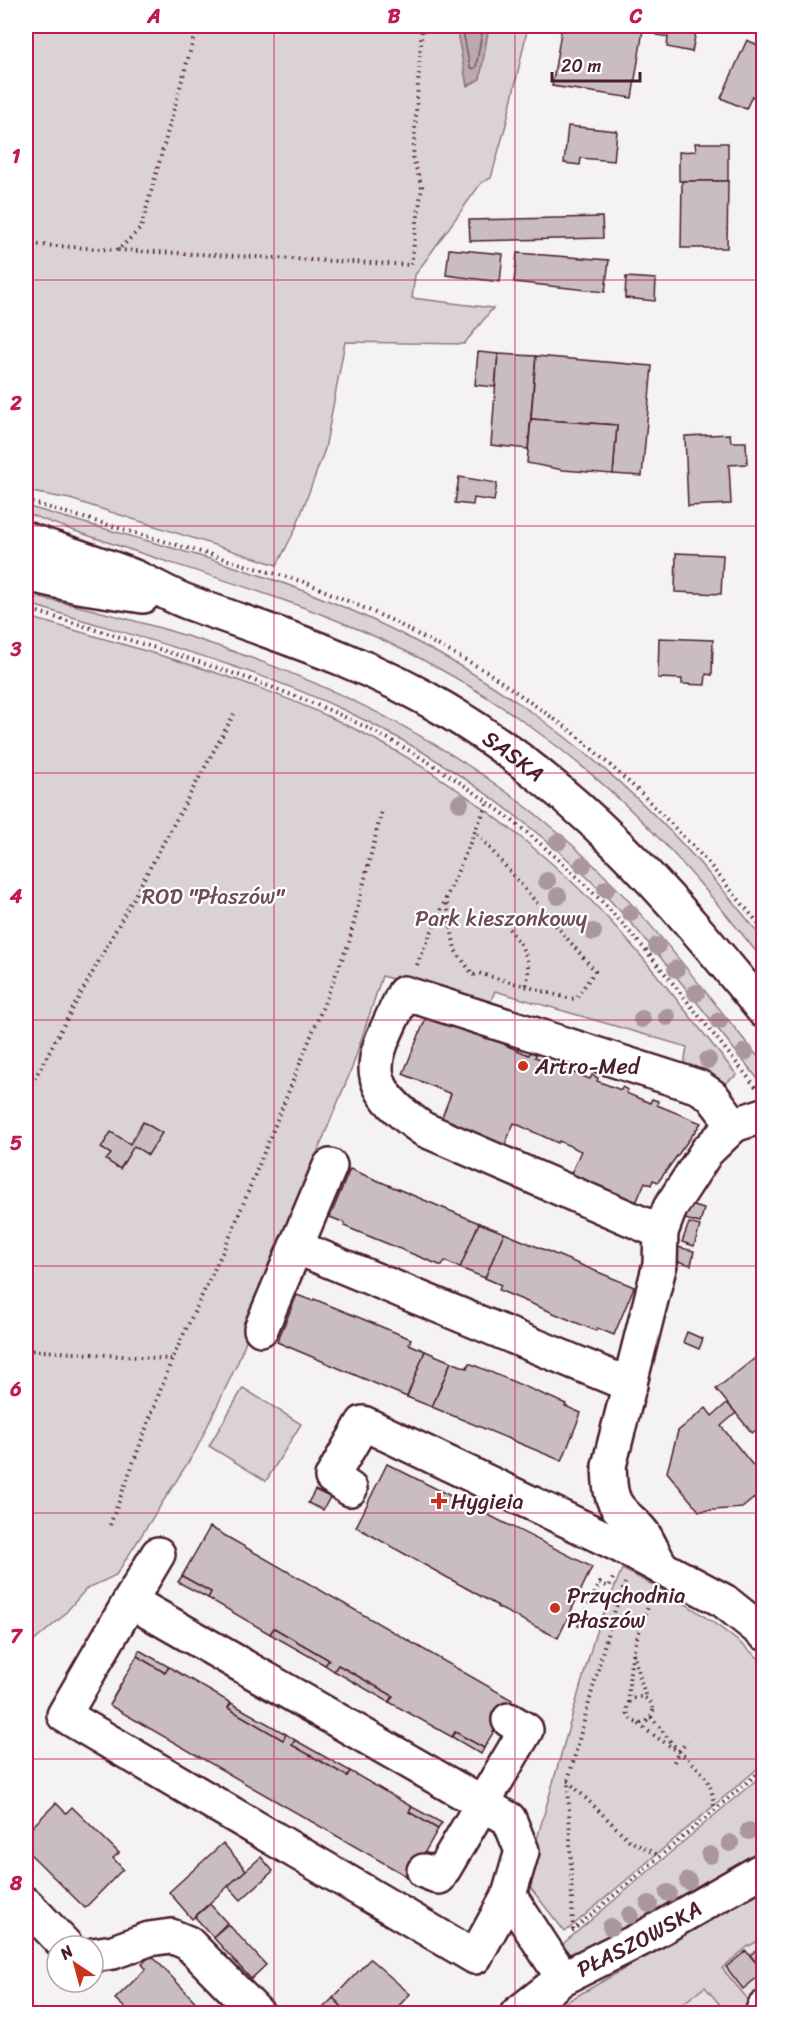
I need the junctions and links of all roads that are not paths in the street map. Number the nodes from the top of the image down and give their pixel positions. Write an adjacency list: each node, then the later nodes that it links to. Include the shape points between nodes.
1 (26, 539): 3 (street, SASKA, via 136,578)
2 (26, 574): 3 (street, SASKA)
3 (189, 603): 4 (street, SASKA, via 362,666 446,710 493,741 555,787 618,842)
4 (764, 1011)
5 (752, 1110): 7 (street, via 707,1151 670,1208); 7 (street, via 712,1096 699,1087 404,993 377,1050 377,1085 388,1101 423,1129)
6 (330, 1166): 8 (street)
7 (661, 1233): 10 (street, via 660,1264)
8 (296, 1247): 9 (street); 10 (street)
9 (261, 1329)
10 (630, 1385): 13 (street, via 609,1466 610,1493 646,1538)
11 (350, 1489): 13 (street, via 332,1477 363,1423 627,1563)
12 (158, 1554): 14 (street)
13 (663, 1569): 15 (street, via 724,1601)
14 (130, 1601): 17 (street); 20 (street, via 64,1715 475,1958)
15 (764, 1633)
16 (509, 1720): 17 (street, via 526,1730)
17 (482, 1804): 19 (street, via 439,1877); 20 (street, via 509,1819 522,1851)
18 (764, 1869): 24 (street, PŁASZOWSKA, via 645,1937)
19 (424, 1871)
20 (509, 1895): 24 (street)
21 (26, 1904): 22 (street)
22 (55, 1934)
23 (105, 1953): 26 (street, via 171,1936 188,1943)
24 (554, 1965): 27 (street, PŁASZOWSKA)
25 (764, 2008): 28 (street)
26 (258, 2013)
27 (517, 2013)
28 (762, 2013)

